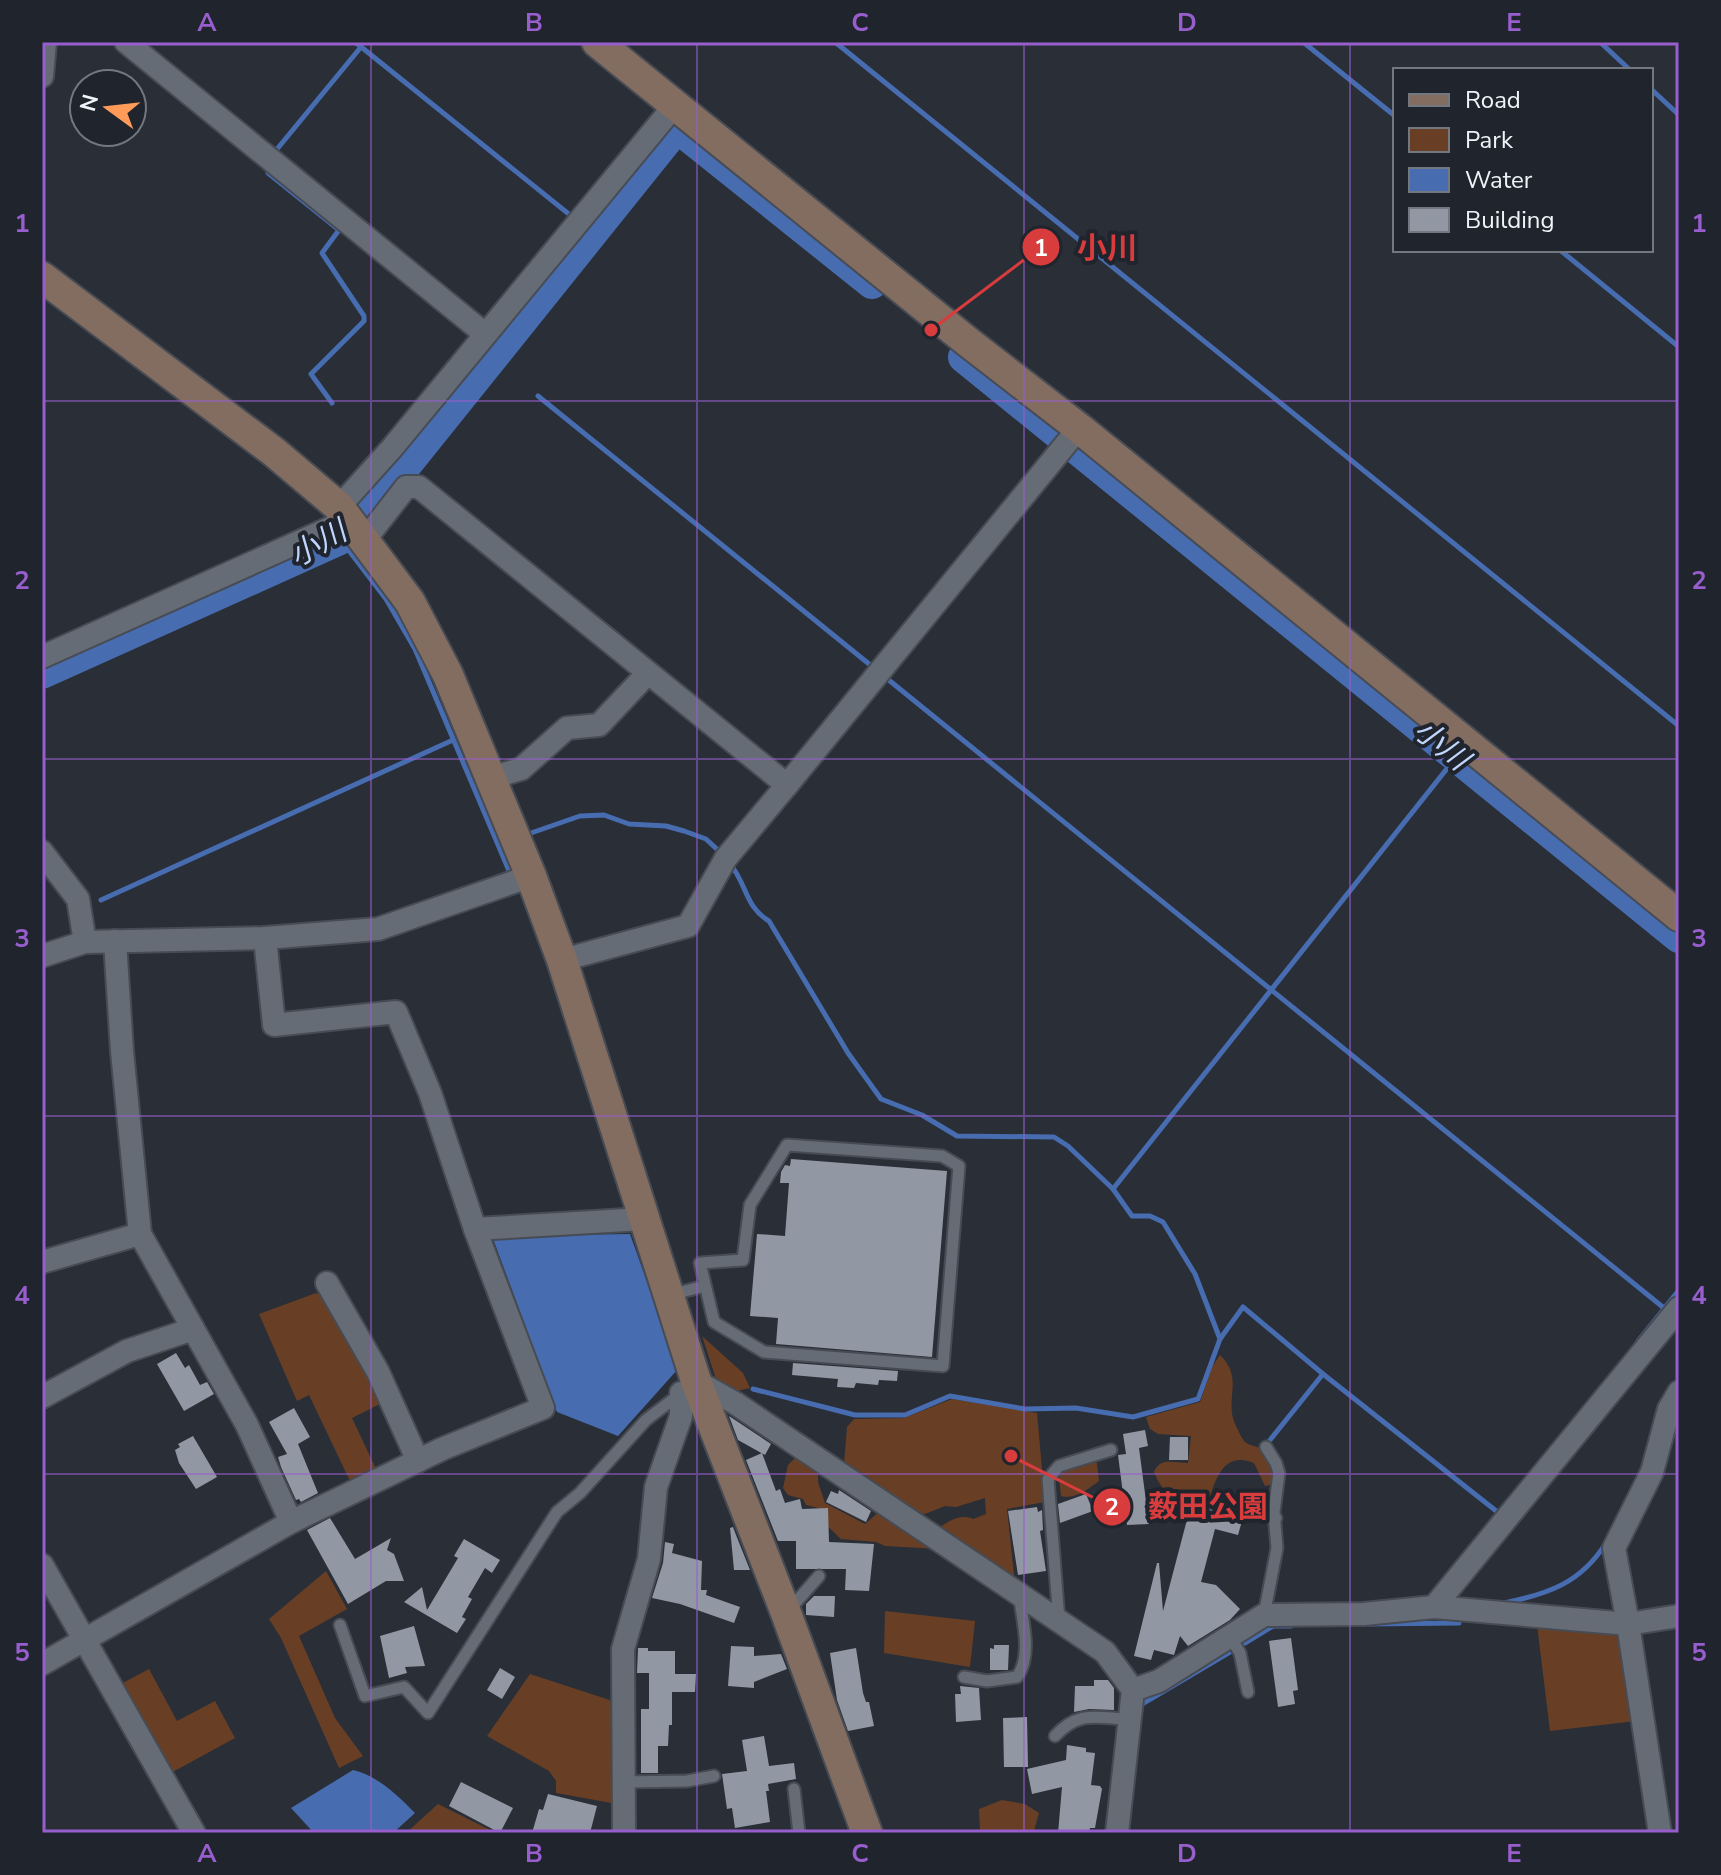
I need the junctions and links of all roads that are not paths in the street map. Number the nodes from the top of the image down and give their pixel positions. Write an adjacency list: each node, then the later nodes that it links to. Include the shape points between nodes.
1 (45, 42): 4 (street)
2 (126, 42): 7 (street)
3 (597, 42): 5 (street)
4 (42, 76)
5 (675, 105): 7 (street); 8 (street)
6 (42, 277): 9 (street, via 274,452)
7 (485, 334): 9 (street, via 392,448)
8 (1079, 428): 13 (street); 16 (street)
9 (352, 524): 10 (street, via 330,528); 11 (street, via 406,487 419,487); 12 (street, via 410,602 448,675)
10 (42, 657)
11 (648, 673): 12 (street, via 599,725 567,728 521,769); 13 (street)
12 (490, 778): 15 (street)
13 (787, 785): 21 (street, via 726,858 688,926)
14 (42, 852): 19 (street, via 78,899)
15 (531, 876): 17 (street, via 378,929); 21 (street)
16 (1679, 916)
17 (265, 938): 18 (street); 23 (street, via 274,1025 396,1012 430,1093)
18 (115, 941): 19 (street); 24 (street)
19 (85, 942): 20 (street)
20 (42, 956)
21 (562, 960): 22 (street)
22 (643, 1219): 23 (street); 28 (street)
23 (475, 1229): 36 (street, via 543,1408)
24 (140, 1234): 25 (street); 30 (street)
25 (42, 1262)
26 (327, 1283): 36 (street, via 378,1372)
27 (705, 1286): 27 (lane, via 714,1322 764,1352 943,1366 959,1166 942,1156 787,1145 750,1205 743,1260 700,1263); 28 (lane)
28 (668, 1295): 31 (street)
29 (1679, 1308): 43 (street)
30 (193, 1329): 33 (street, via 127,1351); 39 (street, via 247,1425)
31 (689, 1387): 42 (street, via 735,1403); 44 (street); 49 (lane, via 646,1420 557,1512 428,1713 404,1687 365,1696); 59 (street, via 656,1487 649,1559 623,1649)
32 (1679, 1392): 48 (street, via 1669,1409 1652,1472 1614,1548)
33 (42, 1397)
34 (1266, 1447): 38 (lane, via 1279,1473)
35 (1111, 1450): 47 (lane, via 1059,1466 1048,1479)
36 (418, 1461): 39 (street)
37 (1174, 1501): 38 (lane)
38 (1276, 1518): 45 (lane, via 1277,1548)
39 (291, 1522): 51 (street)
40 (42, 1565): 51 (street)
41 (819, 1576): 44 (lane)
42 (1019, 1593): 47 (street); 53 (lane, via 1025,1642 1022,1671 1017,1677 987,1681)
43 (1434, 1607): 45 (street); 48 (street)
44 (786, 1613): 64 (street)
45 (1264, 1615): 50 (street)
46 (1679, 1616): 48 (street)
47 (1059, 1621): 54 (street, via 1105,1652)
48 (1628, 1624): 66 (street)
49 (340, 1625)
50 (1230, 1637): 54 (street, via 1159,1681); 55 (lane, via 1240,1653)
51 (83, 1640): 52 (street); 61 (street)
52 (42, 1664)
53 (964, 1677)
54 (1133, 1690): 56 (street)
55 (1248, 1692)
56 (1129, 1719): 57 (lane, via 1076,1718); 65 (street)
57 (1055, 1736)
58 (714, 1776): 59 (lane)
59 (624, 1782): 62 (street)
60 (794, 1789): 63 (lane)
61 (194, 1833)
62 (624, 1833)
63 (799, 1833)
64 (867, 1833)
65 (1117, 1833)
66 (1660, 1833)

